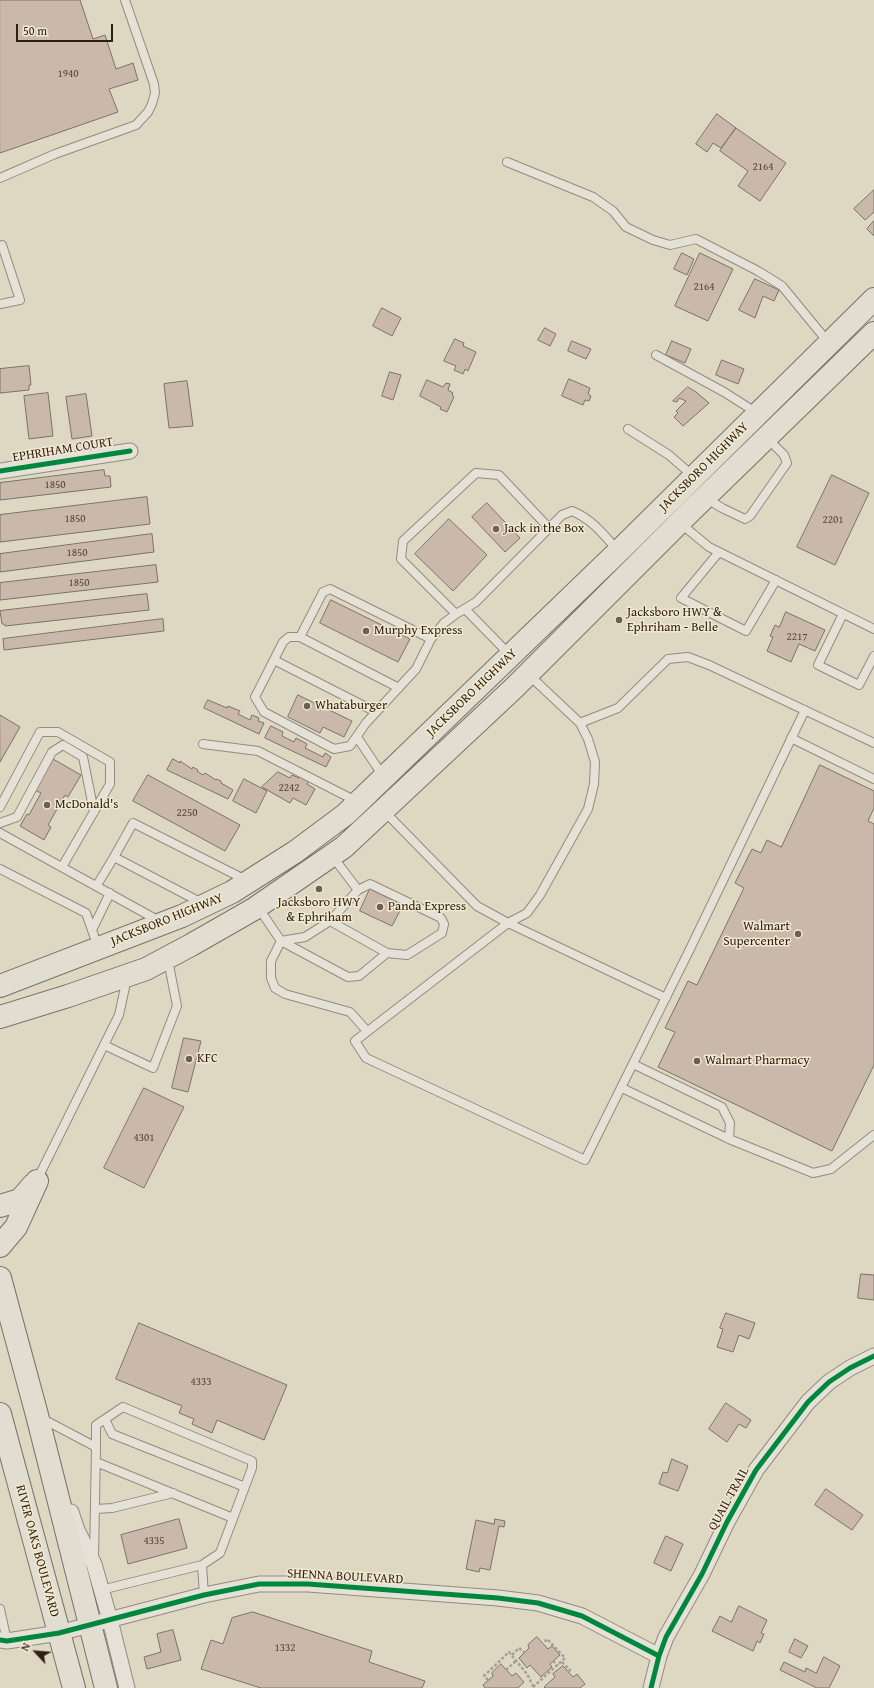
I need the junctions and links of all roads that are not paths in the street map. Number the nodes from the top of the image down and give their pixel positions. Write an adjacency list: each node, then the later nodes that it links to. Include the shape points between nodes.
1 (125, 0): 3 (lane, via 154,84 154,94 148,112 136,125 55,154)
2 (507, 162): 8 (lane, via 593,197 613,211 626,227 634,232 670,245 696,239 758,271 782,286)
3 (0, 178)
4 (1, 243): 6 (lane, via 20,300)
5 (874, 299): 8 (main road, JACKSBORO HIGHWAY)
6 (0, 304)
7 (874, 333): 12 (main road, JACKSBORO HIGHWAY)
8 (828, 343): 10 (main road, JACKSBORO HIGHWAY)
9 (656, 355): 10 (lane, via 724,392)
10 (757, 414): 15 (main road, JACKSBORO HIGHWAY)
11 (628, 429): 15 (lane, via 669,455)
12 (767, 437): 16 (main road, JACKSBORO HIGHWAY); 16 (lane, via 784,455 787,463 750,516 745,519)
13 (130, 451): 14 (street, EPHRIHAM COURT)
14 (0, 471)
15 (694, 476): 19 (main road, JACKSBORO HIGHWAY)
16 (705, 497): 17 (main road, JACKSBORO HIGHWAY)
17 (679, 522): 20 (lane); 31 (main road, JACKSBORO HIGHWAY)
18 (550, 528): 19 (lane, via 562,515 572,511 584,516 598,528); 22 (lane, via 476,602); 23 (lane, via 499,475 476,473 403,541 401,560)
19 (618, 552): 28 (main road, JACKSBORO HIGHWAY)
20 (719, 552): 21 (lane); 21 (lane, via 681,598 746,631)
21 (776, 580): 24 (lane)
22 (465, 609): 23 (lane); 28 (lane)
23 (456, 614): 27 (lane, via 444,623)
24 (843, 614): 25 (lane); 29 (lane, via 818,665 859,685)
25 (874, 629)
26 (300, 637): 27 (lane, via 323,592 330,589); 30 (lane, via 289,637 283,642); 32 (lane)
27 (431, 639): 32 (lane, via 416,669)
28 (510, 655): 31 (main road); 40 (main road, JACKSBORO HIGHWAY)
29 (874, 656)
30 (274, 660): 34 (lane); 36 (lane, via 256,697 264,712 334,749 350,746)
31 (528, 674): 35 (lane); 44 (main road, JACKSBORO HIGHWAY)
32 (399, 688): 34 (lane)
33 (804, 710): 35 (lane, via 688,657 668,659 618,708); 37 (lane); 38 (lane)
34 (376, 712): 36 (lane)
35 (580, 723): 60 (lane, via 595,762 594,784 588,809 540,895 527,913)
36 (357, 737): 40 (lane)
37 (791, 738): 41 (lane); 70 (lane)
38 (874, 742)
39 (203, 744): 42 (lane, via 258,751)
40 (384, 778): 42 (main road, JACKSBORO HIGHWAY)
41 (874, 779)
42 (359, 802): 52 (main road, JACKSBORO HIGHWAY, via 295,852)
43 (0, 807): 45 (lane, via 40,732 58,732 110,762 110,784)
44 (384, 811): 48 (main road, JACKSBORO HIGHWAY); 60 (lane, via 477,906)
45 (94, 812): 46 (lane, via 83,757 63,745 52,752 17,817); 50 (lane)
46 (0, 823)
47 (0, 833): 50 (lane)
48 (332, 856): 54 (lane); 57 (main road, JACKSBORO HIGHWAY)
49 (114, 857): 52 (lane, via 133,823); 53 (lane); 56 (lane)
50 (62, 867): 53 (lane)
51 (0, 869): 61 (lane, via 86,913)
52 (249, 882): 56 (main road, JACKSBORO HIGHWAY)
53 (96, 885): 55 (lane)
54 (358, 890): 59 (lane); 64 (lane, via 370,884 442,918 442,933 407,955)
55 (110, 893): 58 (lane); 61 (lane)
56 (205, 905): 58 (main road, JACKSBORO HIGHWAY)
57 (258, 906): 62 (lane); 63 (main road, JACKSBORO HIGHWAY)
58 (173, 919): 61 (main road, JACKSBORO HIGHWAY); 63 (main road)
59 (330, 921): 62 (lane, via 305,936); 64 (lane)
60 (508, 923): 70 (lane); 72 (lane)
61 (95, 939): 66 (main road, JACKSBORO HIGHWAY)
62 (281, 941): 64 (lane, via 348,977 359,976); 72 (lane, via 271,961 271,978 275,988 286,994 350,1012)
63 (191, 945): 65 (main road, JACKSBORO HIGHWAY)
64 (387, 953)
65 (167, 957): 67 (main road, JACKSBORO HIGHWAY, via 146,969); 73 (lane, via 177,1006 153,1068)
66 (38, 972): 68 (main road); 69 (main road, JACKSBORO HIGHWAY)
67 (127, 975): 71 (main road, JACKSBORO HIGHWAY); 73 (lane, via 119,1015)
68 (0, 982)
69 (0, 986)
70 (666, 998): 74 (lane)
71 (0, 1017)
72 (367, 1031): 75 (lane, via 355,1041 366,1058 585,1160)
73 (104, 1045): 78 (lane)
74 (633, 1064): 75 (lane); 77 (lane, via 722,1107 730,1123)
75 (622, 1088): 77 (lane)
76 (874, 1135): 77 (lane, via 831,1169 813,1173)
77 (729, 1139)
78 (37, 1181): 79 (main road, via 20,1200); 80 (main road, via 16,1227)
79 (0, 1206)
80 (0, 1246)
81 (0, 1278): 84 (main road)
82 (874, 1356): 102 (street, QUAIL TRAIL, via 829,1382 808,1402 756,1470)
83 (0, 1414): 100 (main road, RIVER OAKS BOULEVARD)
84 (37, 1415): 86 (lane); 88 (main road)
85 (105, 1419): 86 (lane, via 96,1425); 89 (lane, via 112,1434); 89 (lane, via 123,1407 252,1460 252,1468)
86 (96, 1447): 87 (lane)
87 (96, 1462): 90 (lane); 91 (lane)
88 (51, 1475): 93 (street, via 67,1498 77,1530); 99 (main road)
89 (245, 1487): 92 (lane)
90 (173, 1493): 91 (lane, via 112,1508); 92 (lane)
91 (96, 1509): 93 (lane)
92 (233, 1518): 94 (lane, via 220,1553)
93 (94, 1564): 95 (street)
94 (202, 1565): 95 (lane); 96 (lane)
95 (101, 1590): 98 (street)
96 (204, 1595): 98 (street, SHENNA BOULEVARD); 102 (street, SHENNA BOULEVARD, via 259,1584 308,1584 538,1603 582,1616)
97 (0, 1609): 101 (lane)
98 (110, 1620): 99 (street, SHENNA BOULEVARD); 106 (street)
99 (89, 1626): 100 (street, SHENNA BOULEVARD); 105 (main road)
100 (59, 1633): 101 (street, SHENNA BOULEVARD); 104 (main road, RIVER OAKS BOULEVARD)
101 (4, 1640)
102 (658, 1656): 103 (street, QUAIL TRAIL)
103 (655, 1687)
104 (74, 1688)
105 (106, 1688)
106 (127, 1688)

